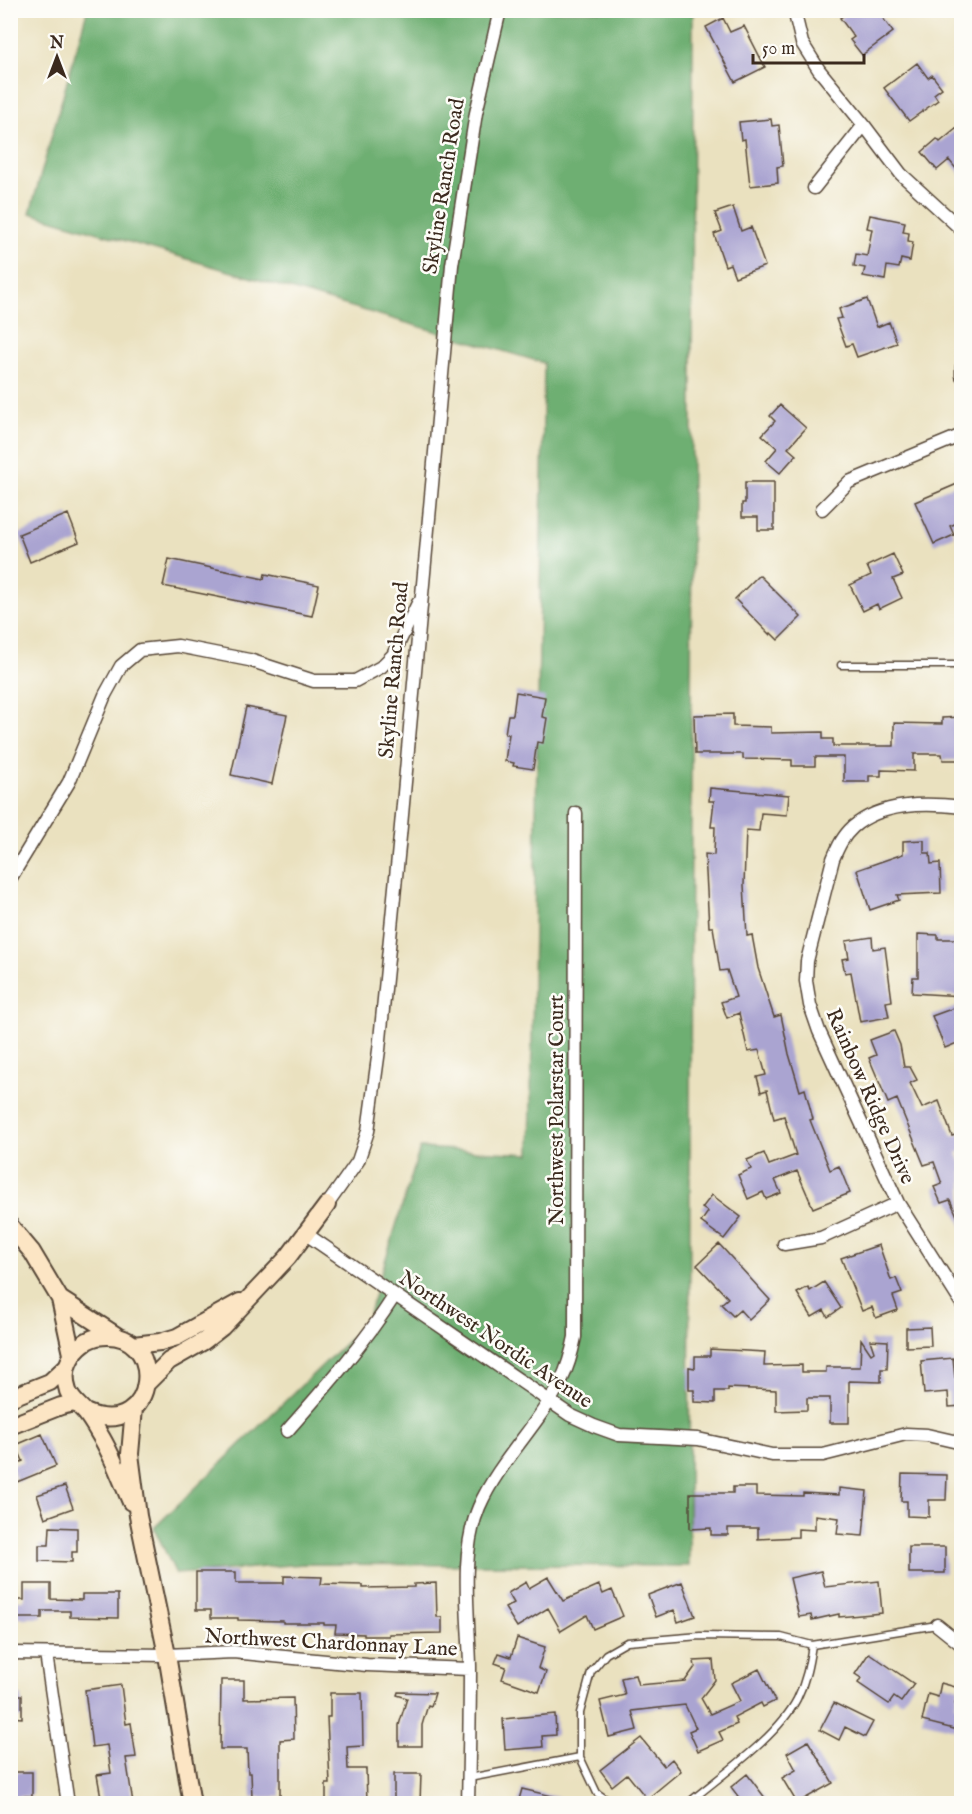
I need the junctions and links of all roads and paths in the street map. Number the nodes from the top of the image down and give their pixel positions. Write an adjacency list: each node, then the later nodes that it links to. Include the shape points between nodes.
1 (500, 10): 10 (street, Skyline Ranch Road, via 476,113 452,265)
2 (794, 10): 3 (street, via 802,43)
3 (864, 125): 4 (street); 5 (street, via 901,174)
4 (814, 188)
5 (962, 230)
6 (962, 366): 7 (street)
7 (962, 376)
8 (962, 435): 9 (street, via 849,482)
9 (822, 509)
10 (422, 594): 15 (street, via 393,655 381,667 355,681 314,681 249,660 178,646 140,651 121,666 69,782); 17 (street, Skyline Ranch Road, via 380,1050 368,1131 358,1161)
11 (841, 665): 12 (lane)
12 (962, 665)
13 (962, 807): 16 (street, Rainbow Ridge Drive, via 904,806 876,814 854,827 832,859 807,961 810,1005 819,1031)
14 (576, 813): 29 (street, Northwest Polarstar Court, via 575,1337 570,1360)
15 (10, 879)
16 (898, 1203): 20 (street, via 821,1238); 24 (street, Rainbow Ridge Drive)
17 (327, 1205): 19 (street, Skyline Ranch Road)
18 (10, 1226): 23 (street, via 32,1252)
19 (306, 1234): 21 (street, Northwest Nordic Avenue); 22 (street, Skyline Ranch Road)
20 (784, 1244)
21 (395, 1295): 29 (street, Northwest Nordic Avenue); 33 (street, via 344,1366)
22 (248, 1297): 25 (street, Skyline Ranch Road, via 177,1337 160,1342); 27 (street, Skyline Ranch Road, via 222,1327 169,1361)
23 (60, 1299): 25 (street); 26 (street)
24 (962, 1304)
25 (127, 1342): 26 (street, via 106,1336 92,1338); 27 (street, via 142,1356)
26 (70, 1360): 28 (street, via 50,1382); 30 (street, via 67,1386)
27 (147, 1383): 31 (street)
28 (10, 1398)
29 (548, 1401): 34 (street, Northwest Nordic Avenue, via 594,1426 619,1434 698,1439 772,1455 823,1455 906,1434); 42 (street, Northwest Polarstar Court, via 490,1485 471,1531 467,1571)
30 (80, 1407): 31 (street, via 97,1417 110,1418); 32 (street, via 61,1406); 35 (street, via 102,1437)
31 (134, 1408): 35 (street, via 130,1454)
32 (10, 1426)
33 (286, 1431)
34 (962, 1443)
35 (138, 1516): 41 (street)
36 (937, 1625): 37 (lane); 38 (street)
37 (812, 1645): 43 (lane, via 781,1637 700,1636 627,1642 606,1654 591,1672 580,1713); 49 (lane, via 807,1675 796,1701 769,1736)
38 (962, 1645)
39 (10, 1653): 40 (street, Northwest Chardonnay Lane)
40 (46, 1654): 41 (street, Northwest Chardonnay Lane); 45 (street)
41 (167, 1655): 42 (street, Northwest Chardonnay Lane, via 233,1652 367,1665); 46 (street)
42 (470, 1669): 44 (street, Northwest Polarstar Court)
43 (580, 1757): 44 (lane); 48 (lane, via 597,1793)
44 (468, 1779): 47 (street, Northwest Polarstar Court)
45 (68, 1803)
46 (192, 1803)
47 (468, 1803)
48 (613, 1803)
49 (687, 1803)

